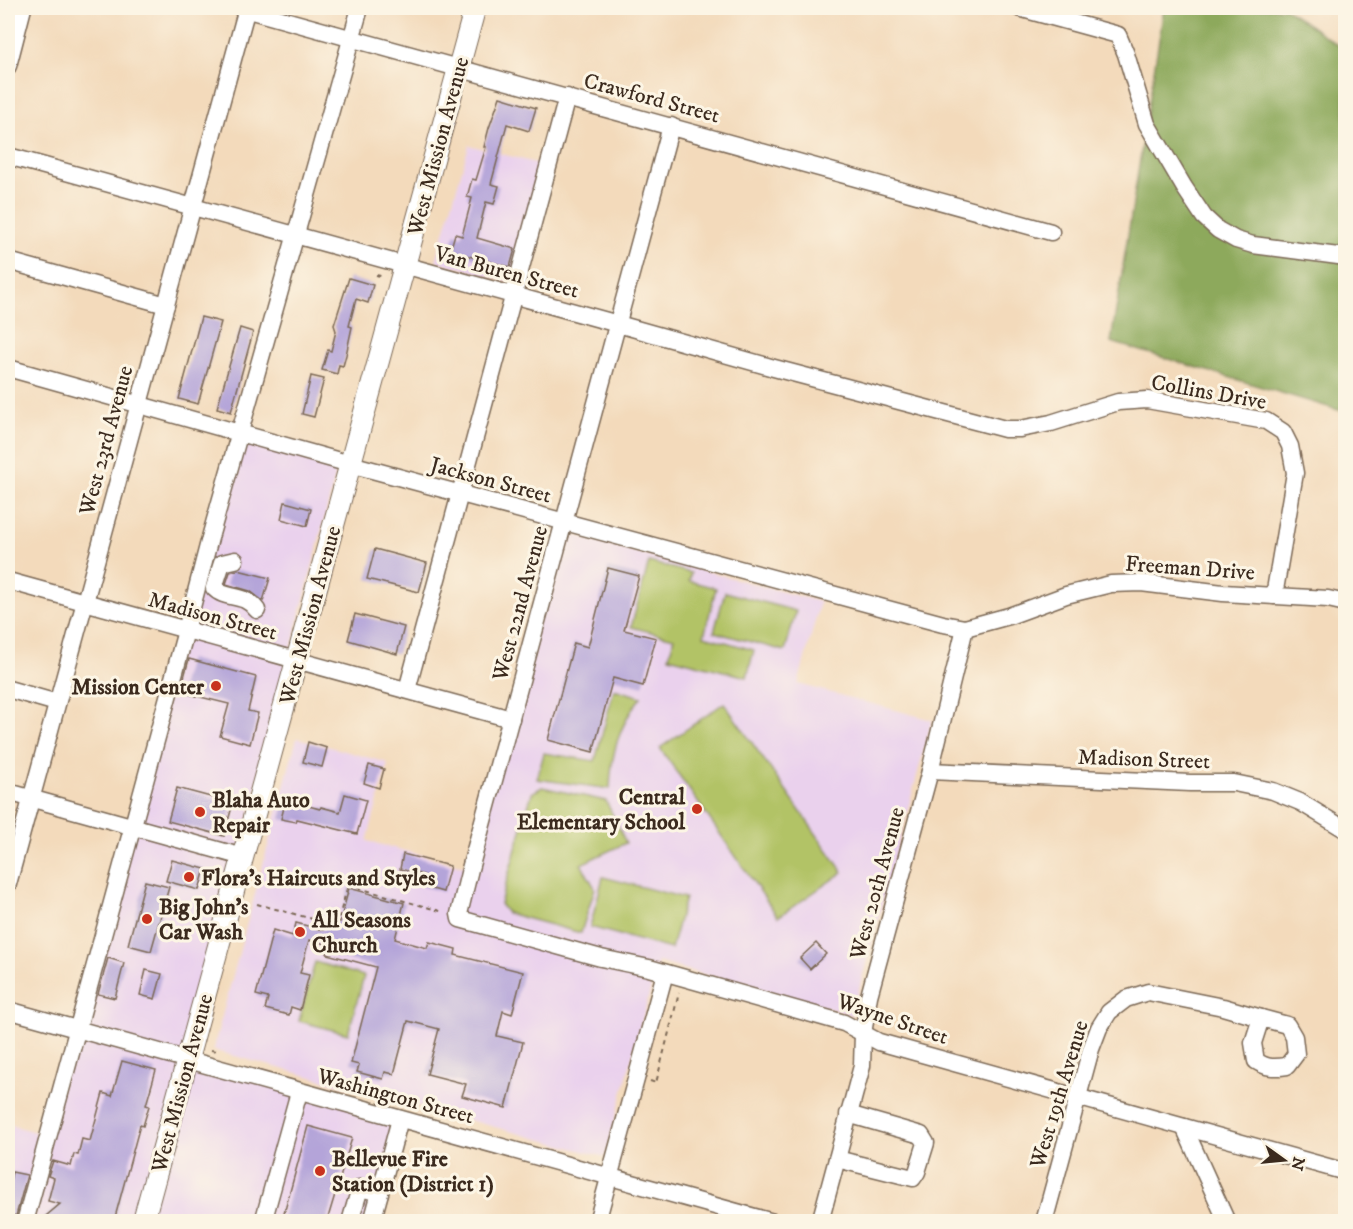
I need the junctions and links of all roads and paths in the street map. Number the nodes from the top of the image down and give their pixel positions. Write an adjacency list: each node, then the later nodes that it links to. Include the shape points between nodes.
1 (23, 8): 7 (street)
2 (245, 8): 6 (street, Crawford Street); 12 (street, West 23rd Avenue)
3 (360, 8): 6 (street)
4 (475, 8): 8 (main road, West Mission Avenue)
5 (1019, 8): 15 (street, via 1118,35 1147,124 1204,217 1218,230 1252,245)
6 (352, 39): 8 (street, Crawford Street); 14 (street)
7 (9, 55)
8 (458, 67): 9 (street, Crawford Street); 17 (main road, West Mission Avenue)
9 (567, 97): 10 (street, Crawford Street); 20 (street)
10 (671, 126): 13 (street, Crawford Street); 22 (street, West 22nd Avenue)
11 (8, 156): 12 (street, Van Buren Street)
12 (192, 207): 14 (street, Van Buren Street); 21 (street, West 23rd Avenue)
13 (1051, 232)
14 (297, 236): 17 (street, Van Buren Street); 26 (street)
15 (1346, 257)
16 (8, 261): 21 (street)
17 (404, 266): 20 (street, Van Buren Street); 27 (main road, West Mission Avenue)
18 (376, 275): 19 (path)
19 (387, 278)
20 (514, 296): 22 (street, Van Buren Street); 28 (street)
21 (166, 305): 24 (street, West 23rd Avenue)
22 (618, 324): 25 (street, Van Buren Street); 29 (street, West 22nd Avenue)
23 (8, 368): 24 (street, Jackson Street)
24 (138, 405): 26 (street, Jackson Street); 33 (street, West 23rd Avenue)
25 (926, 409): 32 (street, Collins Drive, via 1005,429 1020,429 1118,402 1147,400 1266,422 1287,439 1295,473)
26 (240, 434): 27 (street, Jackson Street); 37 (street)
27 (350, 464): 28 (street, Jackson Street); 38 (main road, West Mission Avenue)
28 (460, 494): 29 (street, Jackson Street); 40 (street)
29 (565, 521): 36 (street, Jackson Street); 42 (street, West 22nd Avenue)
30 (235, 560): 35 (street, via 222,563 214,588 250,601)
31 (8, 581): 33 (street, Madison Street)
32 (1274, 596): 34 (street, Freeman Drive); 36 (street, Freeman Drive, via 1141,583 1111,584)
33 (84, 602): 37 (street, Madison Street); 41 (street, West 23rd Avenue)
34 (1346, 603)
35 (257, 610)
36 (965, 628): 43 (street, West 20th Avenue)
37 (186, 630): 38 (street, Madison Street); 46 (street)
38 (297, 661): 40 (street, Madison Street); 48 (main road, West Mission Avenue)
39 (8, 689): 41 (street)
40 (407, 690): 42 (street, Madison Street)
41 (57, 703): 45 (street, West 23rd Avenue)
42 (511, 719): 52 (street, West 22nd Avenue)
43 (930, 771): 47 (street, Madison Street, via 1234,783 1273,790); 57 (street, West 20th Avenue, via 869,996)
44 (8, 792): 45 (street)
45 (31, 799): 46 (street); 49 (street, West 23rd Avenue)
46 (133, 828): 48 (street); 56 (street)
47 (1346, 830)
48 (243, 857): 60 (main road, West Mission Avenue)
49 (8, 884)
50 (256, 904): 51 (path, via 324,922 327,913 339,917 348,885)
51 (444, 912)
52 (460, 919): 53 (street, Wayne Street)
53 (665, 973): 57 (street, Wayne Street, via 844,1023); 68 (street)
54 (8, 1010): 56 (street, Washington Street)
55 (1261, 1018): 62 (street, West 19th Avenue, via 1148,992 1126,999 1109,1012 1099,1028)
56 (78, 1030): 60 (street, Washington Street); 70 (street)
57 (863, 1034): 62 (street, Wayne Street, via 879,1042); 63 (street, West 20th Avenue, via 861,1066)
58 (211, 1050): 59 (path)
59 (216, 1051)
60 (187, 1060): 61 (street, Washington Street); 71 (main road, West Mission Avenue)
61 (299, 1092): 64 (street, Washington Street); 72 (street)
62 (1077, 1096): 65 (street, Wayne Street); 78 (street, West 19th Avenue)
63 (848, 1114): 66 (street, West 20th Avenue); 66 (street, via 921,1135 926,1143 913,1178)
64 (400, 1119): 68 (street, Washington Street); 69 (street)
65 (1184, 1127): 67 (street, Wayne Street); 79 (street)
66 (837, 1159): 77 (street, West 20th Avenue)
67 (1346, 1172)
68 (609, 1176): 75 (street); 76 (street, Washington Street)
69 (380, 1193): 73 (street, via 360,1188); 74 (street)
70 (25, 1221)
71 (142, 1221)
72 (263, 1221)
73 (350, 1221)
74 (372, 1221)
75 (597, 1221)
76 (773, 1221)
77 (820, 1221)
78 (1044, 1221)
79 (1227, 1221)

